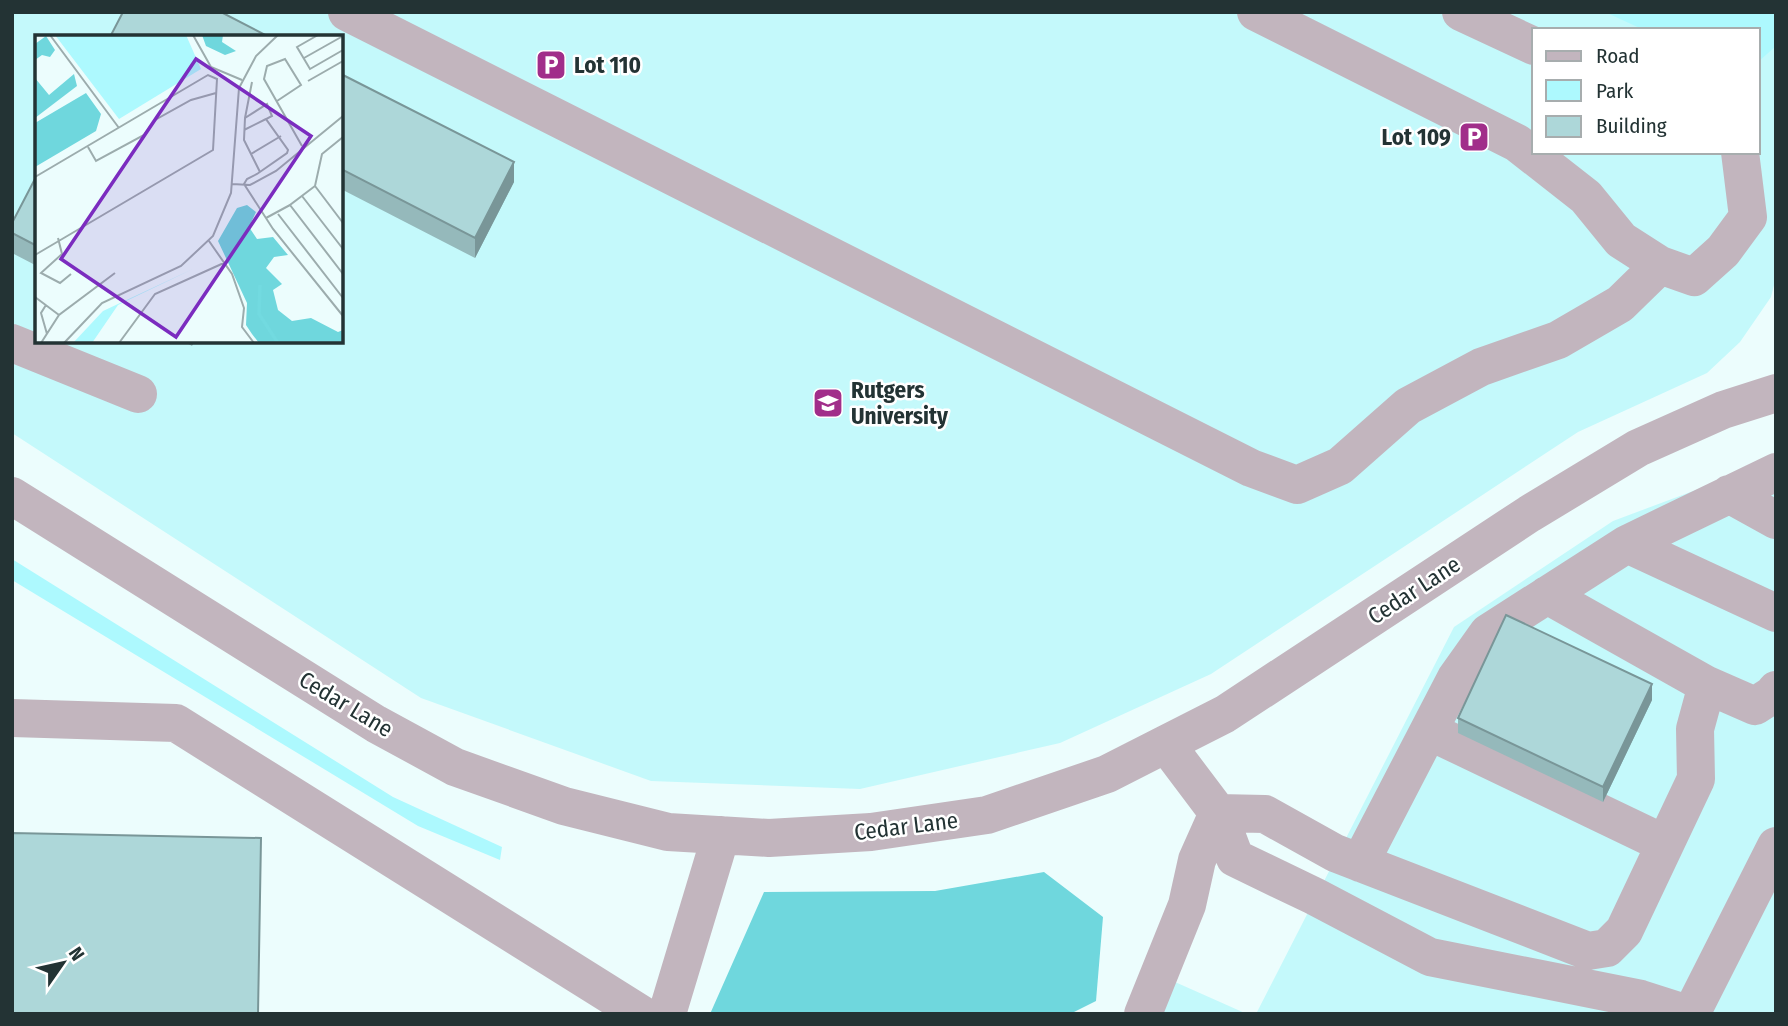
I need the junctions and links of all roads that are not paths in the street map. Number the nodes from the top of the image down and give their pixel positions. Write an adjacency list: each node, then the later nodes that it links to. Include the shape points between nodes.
1 (347, 12): 6 (street, via 1251,468 1297,485 1340,466 1408,406 1481,367 1558,340 1620,304)
2 (1256, 12): 6 (street, via 1517,143 1587,197 1621,240)
3 (1461, 12): 4 (street)
4 (1532, 46)
5 (1740, 154): 6 (street, via 1748,217 1723,251 1693,276)
6 (1660, 265)
7 (12, 343): 9 (street)
8 (1776, 393): 21 (street, Cedar Lane, via 1723,410 1638,448 1529,513 1226,714)
9 (138, 394)
10 (1776, 472): 11 (street)
11 (1729, 494): 13 (street); 14 (street)
12 (12, 496): 23 (street, Cedar Lane, via 376,724 455,767 564,806 668,832)
13 (1776, 520)
14 (1627, 544): 15 (street); 16 (street)
15 (1547, 595): 17 (street); 20 (street, via 1488,633 1456,678)
16 (1776, 613)
17 (1707, 685): 18 (street, via 1755,706); 24 (street, via 1695,729 1696,779)
18 (1776, 690)
19 (12, 718): 27 (street, via 176,723)
20 (1429, 732): 24 (street); 26 (street)
21 (1166, 744): 22 (street); 23 (street, Cedar Lane, via 1107,774 987,815 871,832 769,838)
22 (1218, 813): 26 (street, via 1265,814); 29 (street); 30 (street, via 1235,858 1430,957 1641,999)
23 (721, 835): 28 (street)
24 (1665, 844): 26 (street, via 1624,931 1607,948 1588,951)
25 (1776, 846): 30 (street)
26 (1360, 863)
27 (641, 1014)
28 (667, 1014)
29 (1143, 1014)
30 (1690, 1014)

